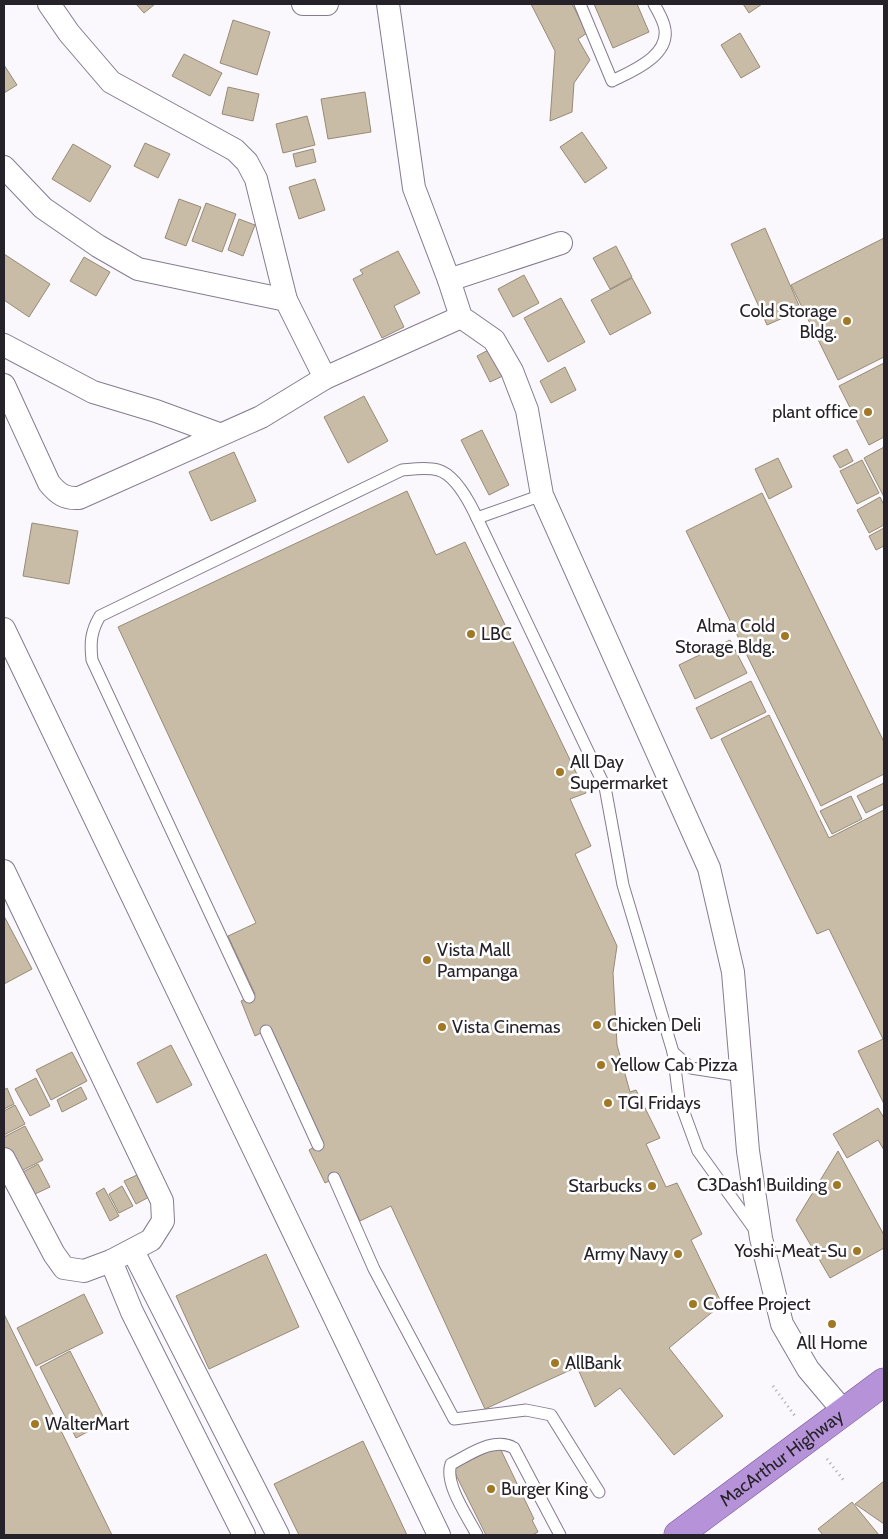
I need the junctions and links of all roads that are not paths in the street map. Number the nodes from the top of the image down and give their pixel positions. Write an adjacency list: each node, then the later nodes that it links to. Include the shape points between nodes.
1 (49, 4): 10 (street, via 111,82 235,150 247,162 256,179)
2 (303, 4): 3 (street)
3 (327, 4)
4 (388, 4): 9 (street, via 414,188)
5 (580, 4): 6 (lane, via 612,81 655,56 664,41 665,27)
6 (654, 4)
7 (4, 167): 10 (street, via 43,208 138,269)
8 (561, 242): 9 (street)
9 (449, 280): 11 (street)
10 (286, 300): 13 (street)
11 (461, 317): 13 (street); 16 (street, via 494,340 512,371 527,410)
12 (4, 345): 15 (street, via 93,392)
13 (325, 378): 15 (street, via 261,417)
14 (4, 385): 15 (street, via 48,483 58,494 70,498 79,498)
15 (219, 434)
16 (542, 495): 17 (lane); 23 (street, via 709,868 734,972)
17 (477, 518): 20 (lane, via 450,477 439,470 402,470 100,616 92,630 92,660); 22 (lane, via 605,787 623,885)
18 (4, 628): 36 (street)
19 (4, 871): 28 (street, via 162,1201 163,1220 151,1240)
20 (248, 997)
21 (266, 1031): 24 (lane)
22 (673, 1052): 23 (lane, via 691,1068); 27 (lane, via 679,1099 698,1151)
23 (742, 1076): 27 (street, via 748,1151)
24 (318, 1145)
25 (4, 1159): 29 (street, via 64,1268 84,1271)
26 (334, 1178): 32 (lane, via 374,1269 454,1419 526,1410 551,1415)
27 (761, 1238): 31 (street, via 782,1324 808,1369)
28 (133, 1250): 29 (street); 35 (street)
29 (111, 1261): 34 (street, via 132,1312)
30 (884, 1382): 31 (highway, MacArthur Highway)
31 (845, 1413): 33 (highway, MacArthur Highway, via 810,1436)
32 (599, 1492)
33 (690, 1532)
34 (244, 1535)
35 (278, 1535)
36 (439, 1535)
37 (477, 1535): 38 (lane, via 448,1472 451,1464 499,1443 514,1448)
38 (560, 1535)

